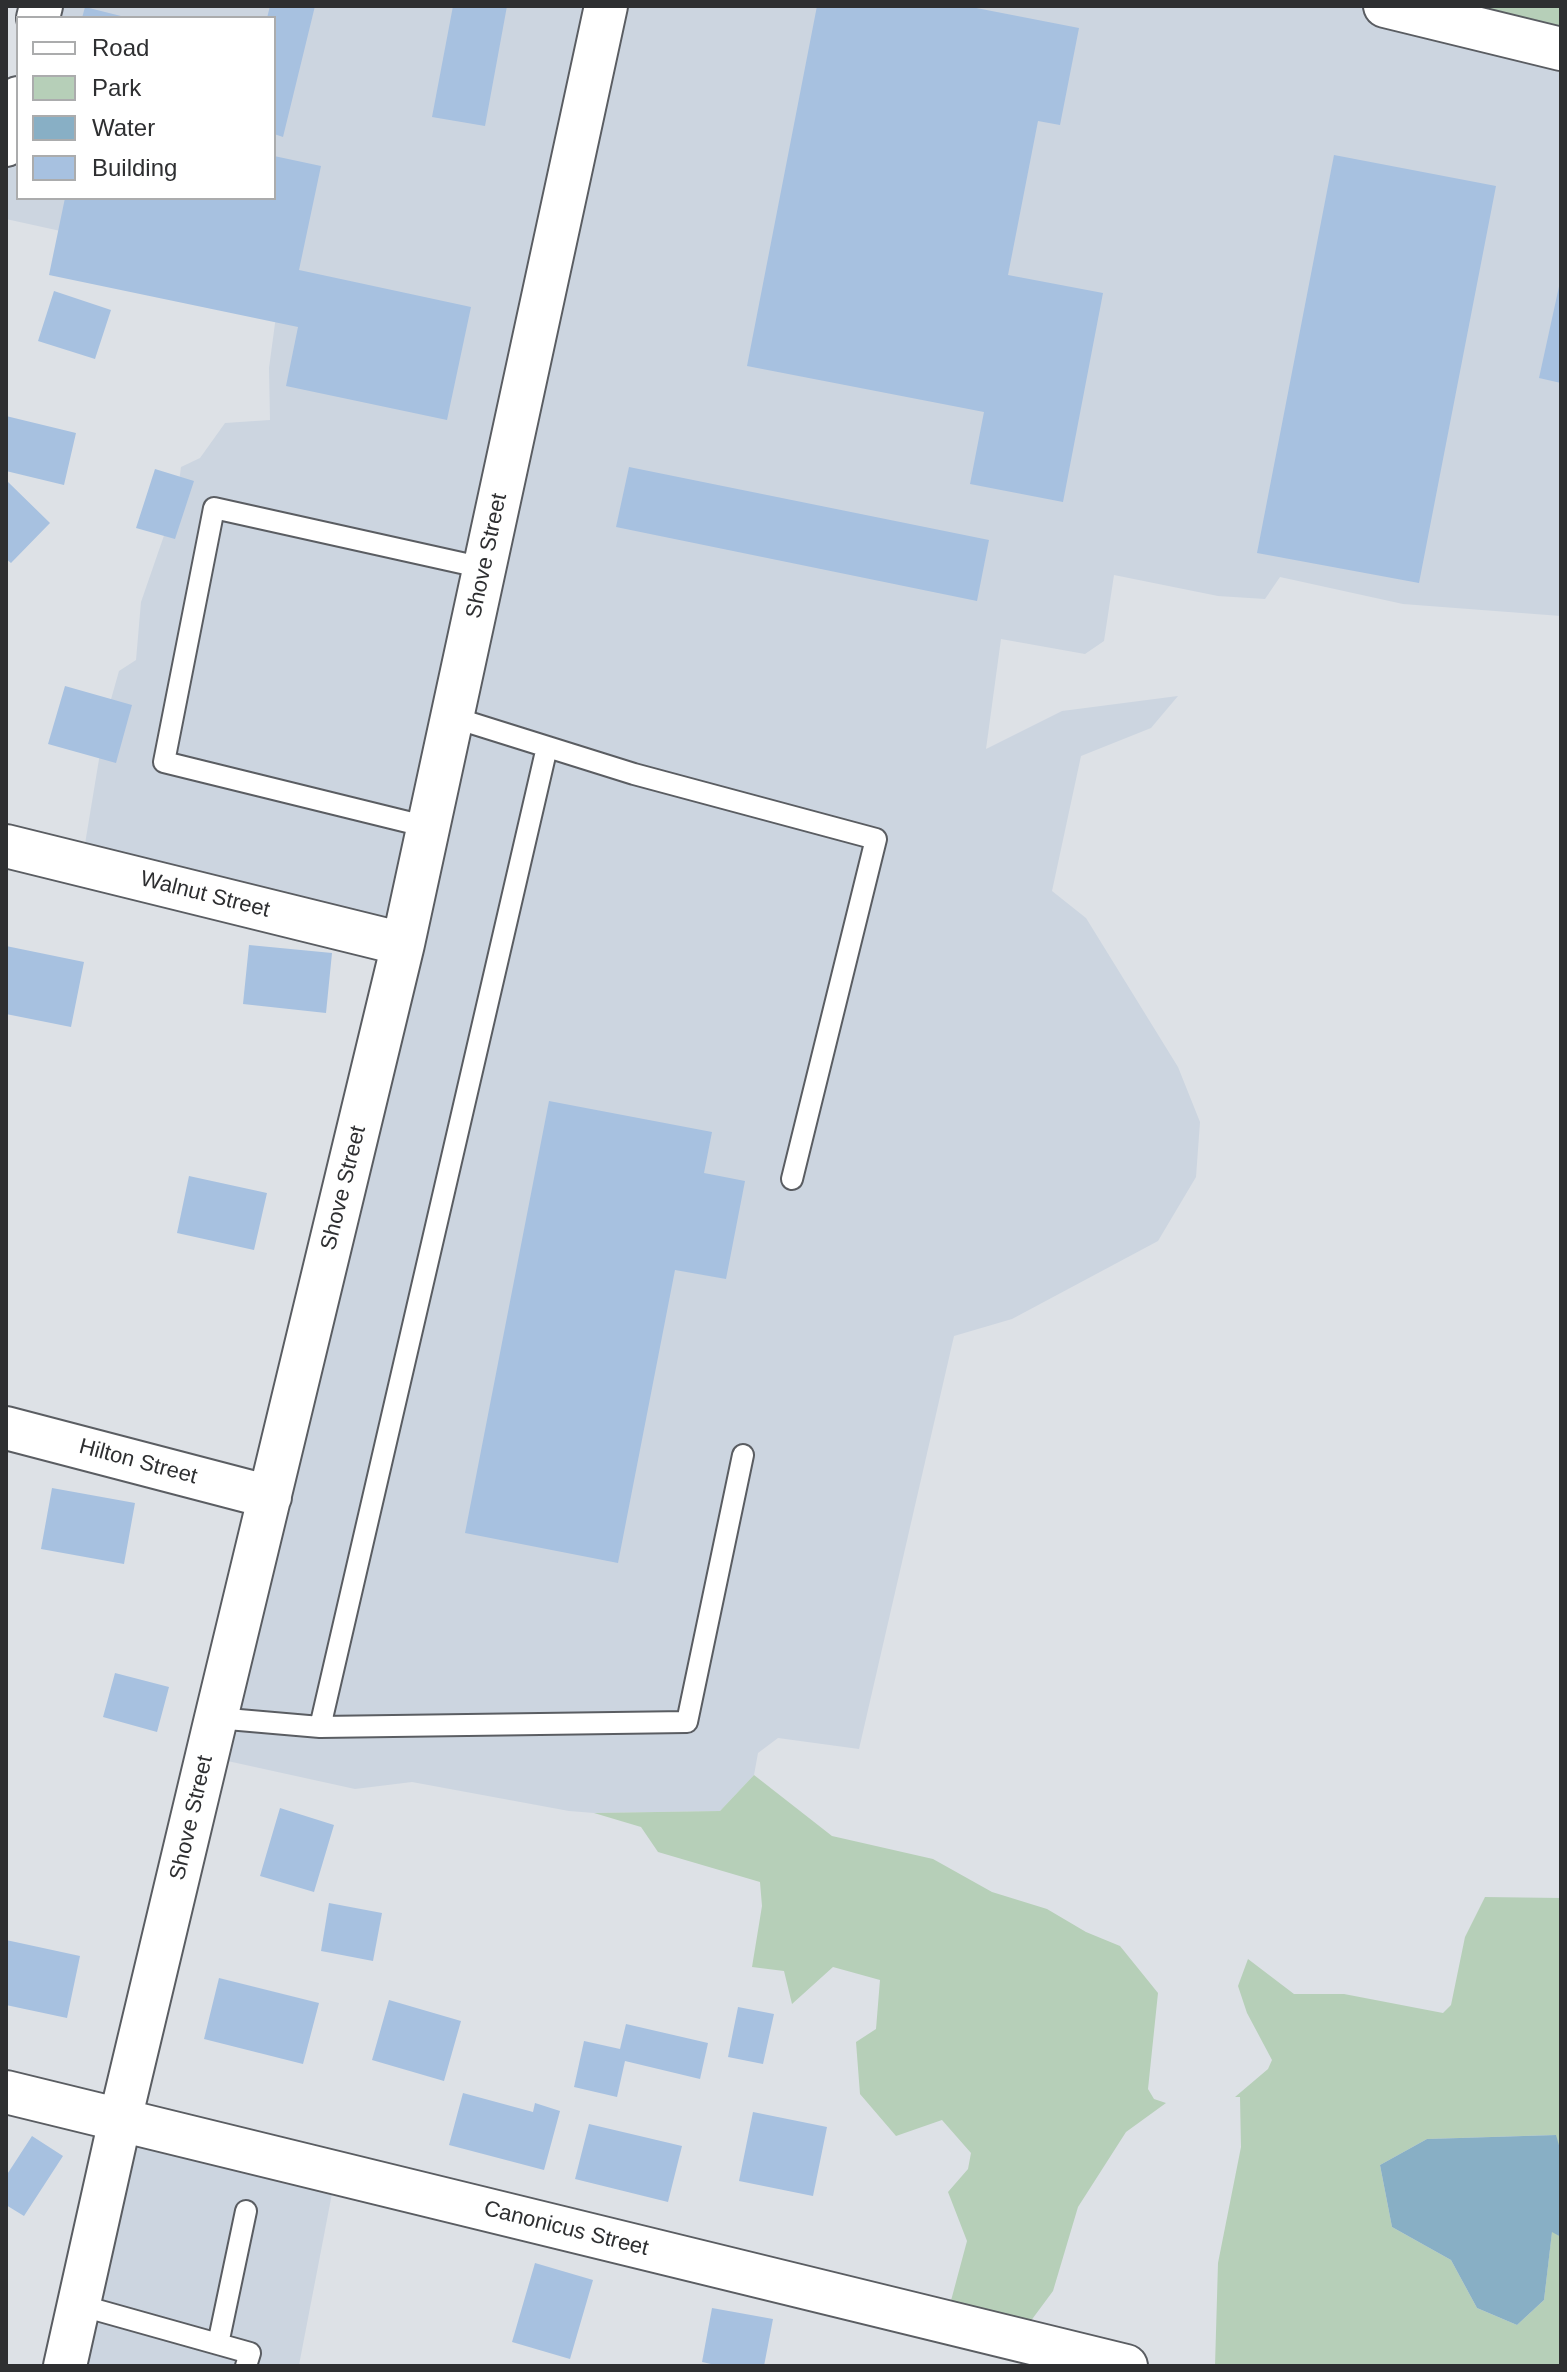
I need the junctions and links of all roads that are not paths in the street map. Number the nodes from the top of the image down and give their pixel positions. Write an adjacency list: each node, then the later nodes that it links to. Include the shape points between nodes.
1 (606, 6): 6 (street, Shove Street)
2 (1385, 6): 3 (street)
3 (1561, 49)
4 (16, 106): 5 (street)
5 (6, 145)
6 (484, 568): 7 (street, Shove Street); 9 (lane, via 214,508 164,762)
7 (452, 717): 8 (lane); 9 (street, Shove Street)
8 (547, 747): 12 (lane, via 876,839); 17 (lane)
9 (428, 827): 11 (street, Shove Street)
10 (6, 846): 11 (street, Walnut Street)
11 (403, 944): 15 (street, Shove Street)
12 (792, 1179)
13 (6, 1428): 15 (street, Hilton Street)
14 (743, 1455): 17 (lane, via 687,1722)
15 (270, 1497): 16 (street, Shove Street)
16 (216, 1718): 17 (lane); 19 (street, Shove Street)
17 (320, 1727)
18 (6, 2092): 19 (street, Canonicus Street)
19 (120, 2120): 21 (street, Shove Street); 25 (street, Canonicus Street)
20 (246, 2211): 22 (lane)
21 (79, 2305): 22 (lane); 23 (street, Shove Street)
22 (218, 2344): 24 (lane, via 250,2353)
23 (65, 2366)
24 (246, 2366)
25 (1126, 2366)

